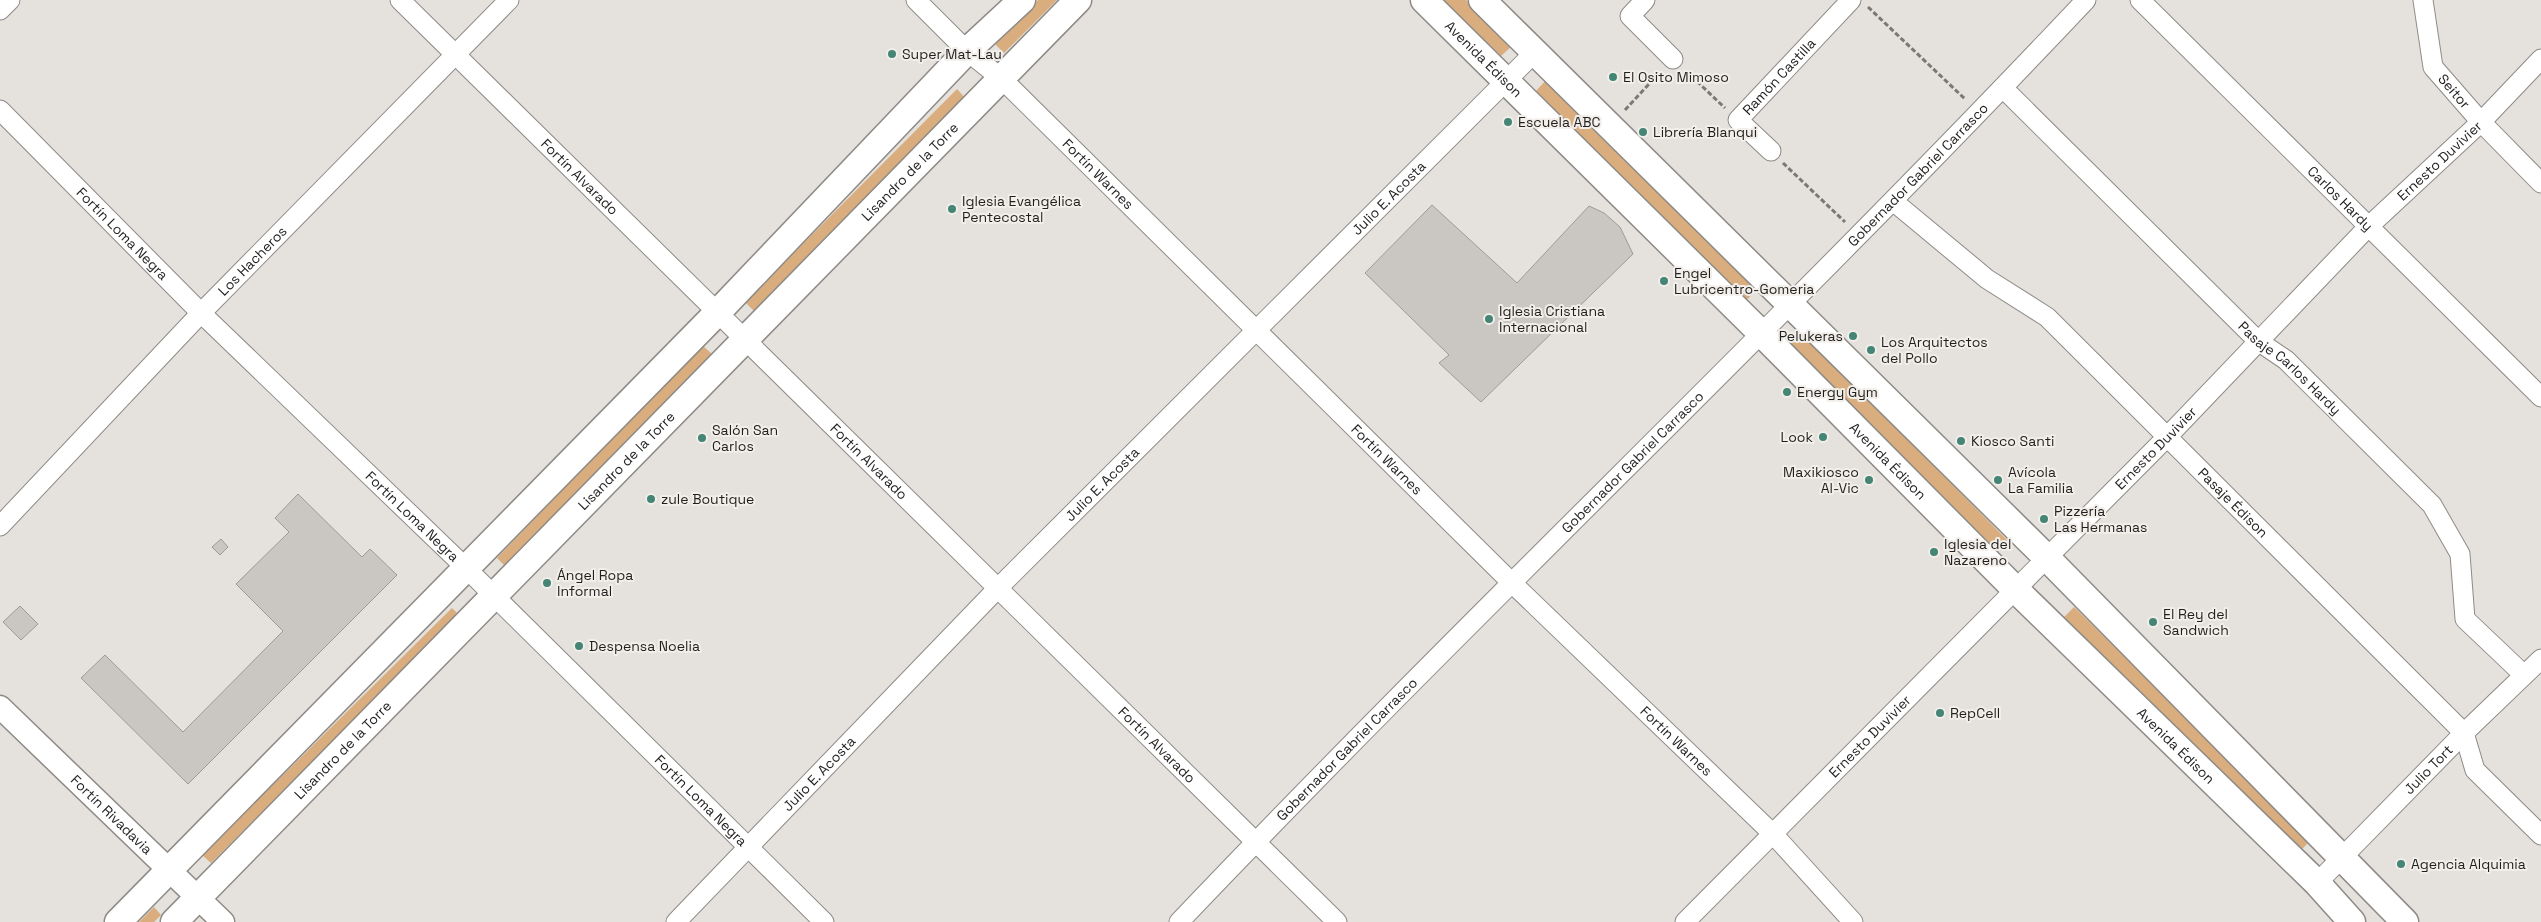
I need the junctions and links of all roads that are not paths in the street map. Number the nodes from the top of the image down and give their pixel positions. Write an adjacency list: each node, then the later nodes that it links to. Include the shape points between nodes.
1 (10, 0): 14 (street)
2 (400, 0): 17 (street, Fortín Alvarado)
3 (509, 0): 17 (street, Los Hacheros)
4 (916, 0): 15 (street, Fortín Warnes)
5 (1022, 0): 15 (main road)
6 (1078, 0): 20 (main road, Lisandro de la Torre)
7 (1424, 0): 21 (main road, Avenida Édison)
8 (1482, 0): 16 (main road)
9 (1645, 0): 18 (street, via 1630,16)
10 (1851, 0): 25 (street, Ramón Castilla, via 1738,120)
11 (2086, 0): 22 (street, Gobernador Gabriel Carrasco)
12 (2140, 0): 28 (street, Carlos Hardy)
13 (2423, 0): 24 (street, Seitor, via 2433,66)
14 (0, 10)
15 (967, 52): 20 (street, Fortín Warnes); 31 (main road)
16 (1535, 52): 21 (street, Julio E. Acosta); 29 (main road)
17 (455, 54): 30 (street, Los Hacheros); 31 (street, Fortín Alvarado)
18 (1674, 59)
19 (2541, 59): 24 (street, Ernesto Duvivier)
20 (1002, 79): 32 (street, Fortín Warnes); 34 (main road, Lisandro de la Torre)
21 (1504, 81): 32 (street, Julio E. Acosta); 33 (main road, Avenida Édison)
22 (2003, 88): 27 (street, Gobernador Gabriel Carrasco); 35 (street, Pasaje Carlos Hardy)
23 (0, 110): 30 (street, Fortín Loma Negra)
24 (2481, 122): 26 (street, Seitor); 28 (street, Ernesto Duvivier)
25 (1770, 151)
26 (2541, 183)
27 (1893, 201): 29 (street, Gobernador Gabriel Carrasco); 37 (street, Pasaje Édison, via 1987,279 2047,317)
28 (2368, 227): 35 (street, Ernesto Duvivier); 36 (street, Carlos Hardy)
29 (1789, 304): 33 (street, Gobernador Gabriel Carrasco); 39 (main road)
30 (201, 313): 38 (street, Los Hacheros); 40 (street, Fortín Loma Negra)
31 (717, 313): 34 (street, Fortín Alvarado); 40 (main road)
32 (1258, 330): 41 (street, Fortín Warnes); 42 (street, Julio E. Acosta)
33 (1760, 332): 41 (street, Gobernador Gabriel Carrasco); 43 (main road, Avenida Édison)
34 (744, 340): 42 (street, Fortín Alvarado); 44 (main road, Lisandro de la Torre)
35 (2258, 341): 37 (street, Ernesto Duvivier); 46 (street, Pasaje Carlos Hardy, via 2286,360 2432,505 2460,554 2465,619)
36 (2541, 397)
37 (2168, 436): 39 (street, Ernesto Duvivier); 48 (street, Pasaje Édison)
38 (0, 526)
39 (2047, 558): 43 (street, Ernesto Duvivier); 53 (main road)
40 (467, 569): 44 (street, Fortín Loma Negra); 54 (main road)
41 (1511, 582): 49 (street, Fortín Warnes); 51 (street, Gobernador Gabriel Carrasco)
42 (997, 589): 51 (street, Fortín Alvarado); 52 (street, Julio E. Acosta)
43 (2015, 589): 49 (street, Ernesto Duvivier); 55 (main road, Avenida Édison)
44 (494, 596): 52 (street, Fortín Loma Negra); 56 (main road, Lisandro de la Torre)
45 (2541, 658): 46 (street, Julio Tort)
46 (2524, 676): 48 (street, Julio Tort)
47 (0, 707): 54 (street, Fortín Rivadavia)
48 (2464, 733): 50 (street, Pasaje Édison, via 2475,770); 53 (street, Julio Tort)
49 (1773, 834): 64 (street, Ernesto Duvivier); 65 (street, Fortín Warnes)
50 (2541, 835)
51 (1256, 841): 62 (street, Gobernador Gabriel Carrasco); 63 (street, Fortín Alvarado)
52 (749, 848): 60 (street, Julio E. Acosta); 61 (street, Fortín Loma Negra)
53 (2341, 859): 55 (street, Julio Tort); 67 (main road)
54 (168, 871): 56 (street, Fortín Rivadavia); 57 (main road)
55 (2317, 883): 66 (main road, Avenida Édison)
56 (199, 898): 58 (main road, Lisandro de la Torre); 59 (street, Fortín Rivadavia)
57 (118, 922)
58 (174, 922)
59 (223, 922)
60 (676, 922)
61 (824, 922)
62 (1179, 922)
63 (1337, 922)
64 (1685, 922)
65 (1853, 922)
66 (2352, 922)
67 (2405, 922)

